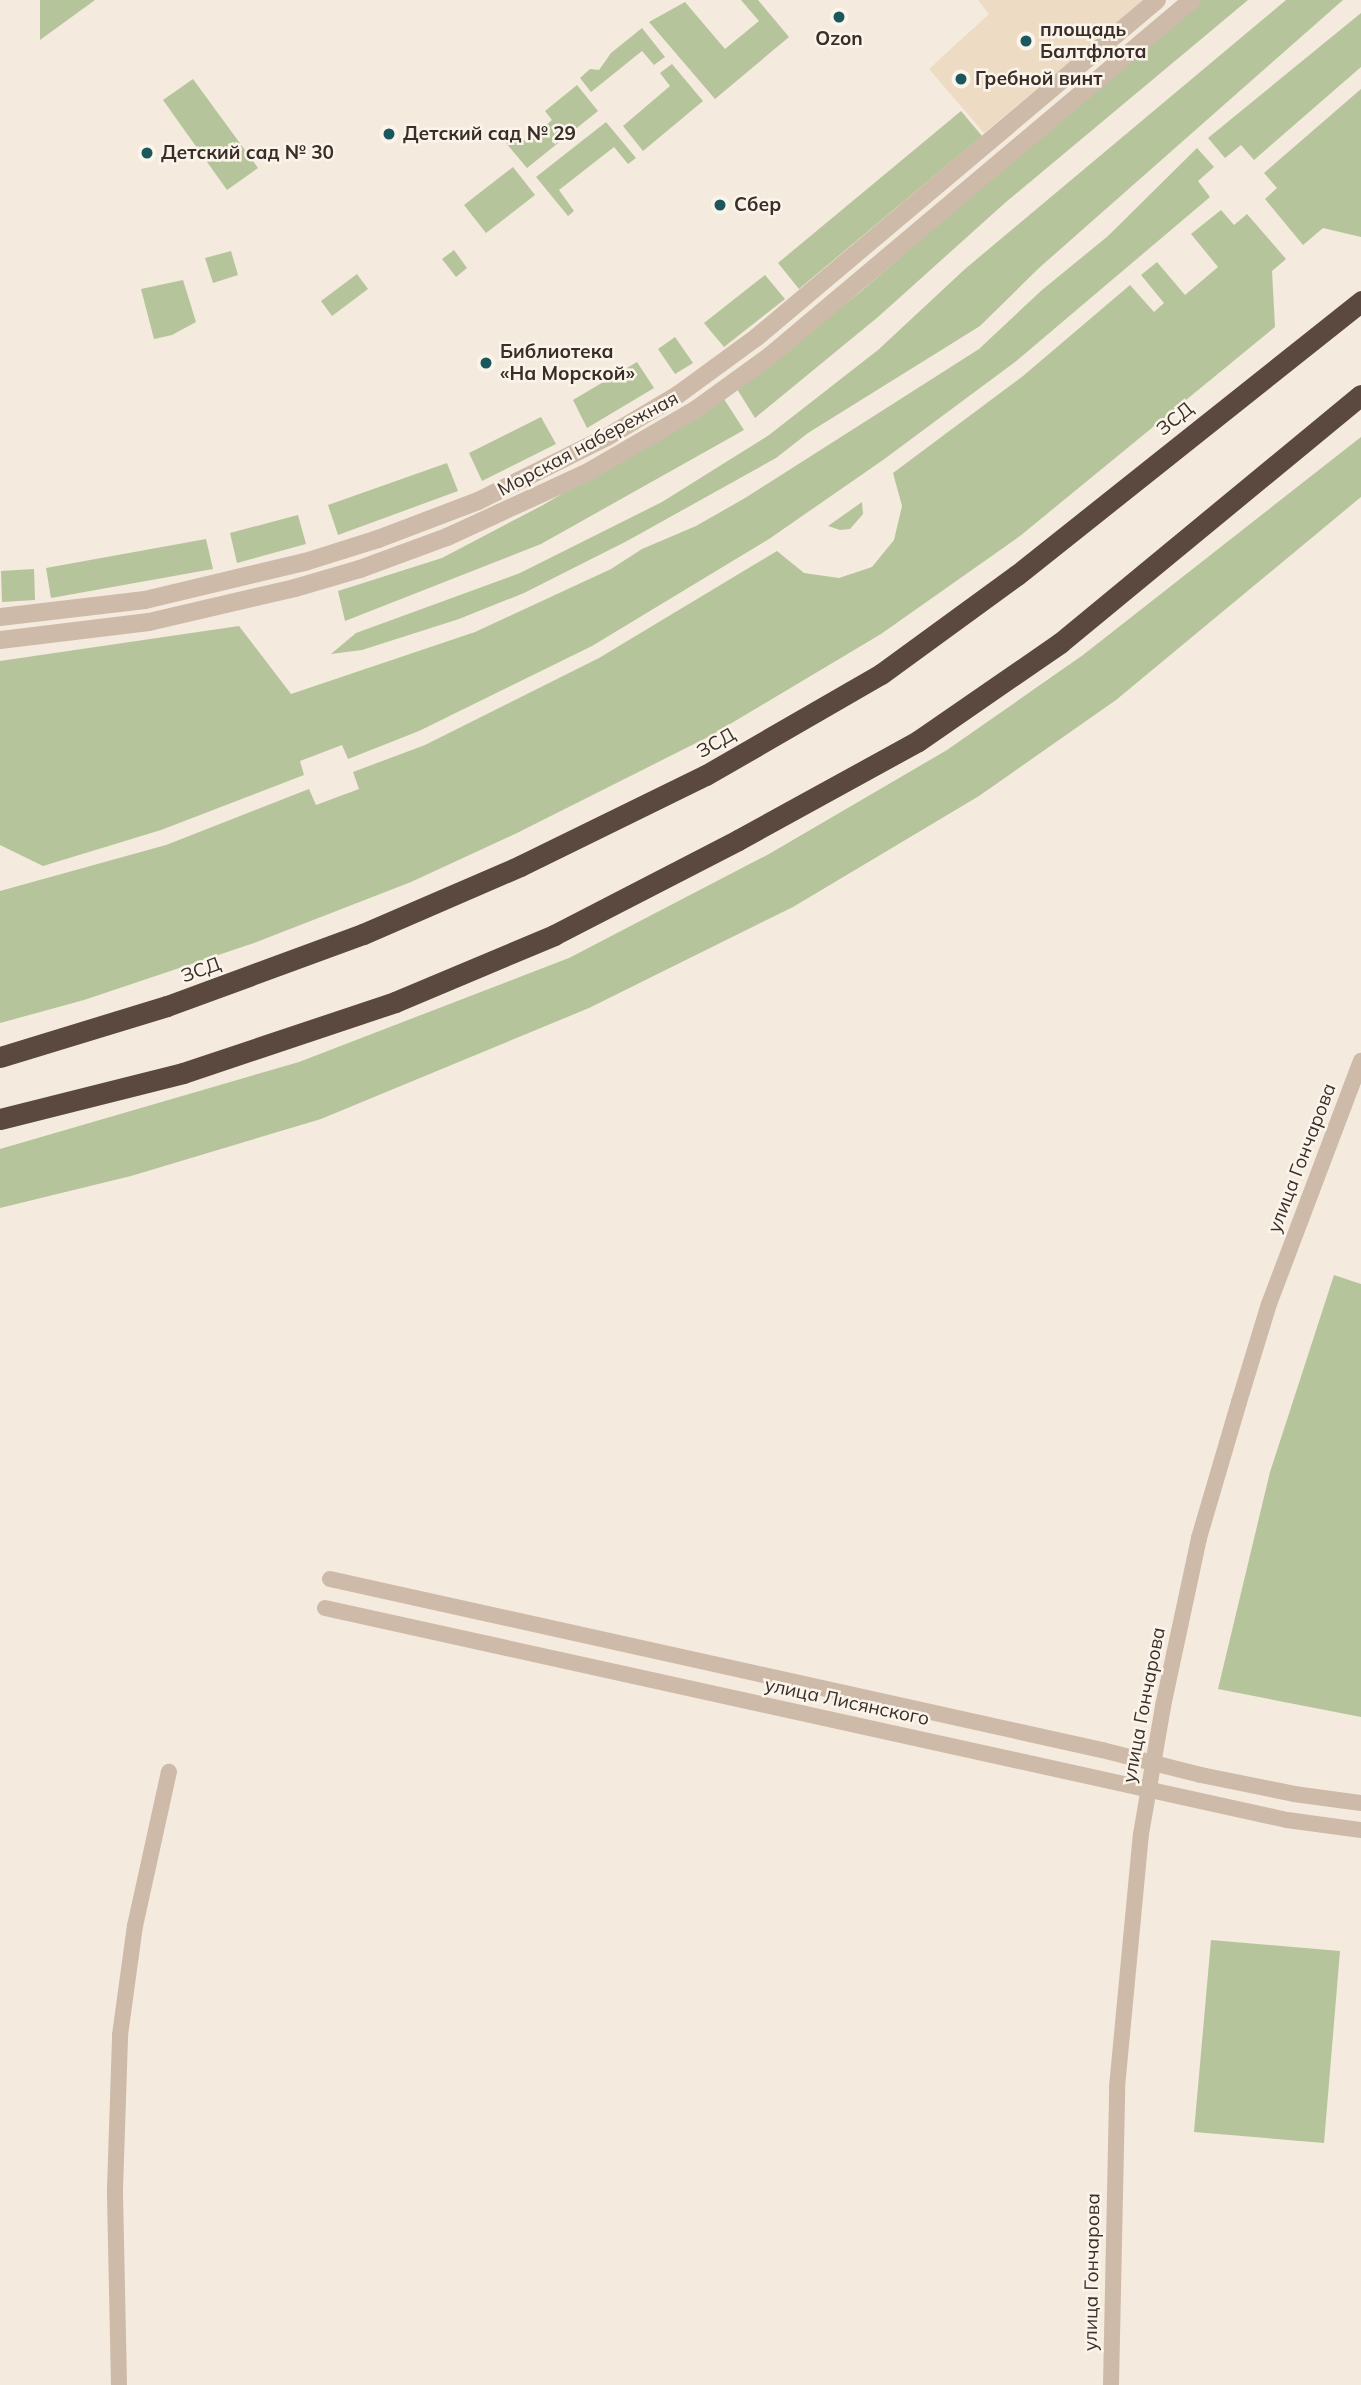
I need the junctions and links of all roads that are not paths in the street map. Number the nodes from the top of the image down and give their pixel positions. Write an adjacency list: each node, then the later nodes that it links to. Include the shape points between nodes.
1 (1157, 0): 5 (street, Морская набережная, via 757,337 679,394 607,437 478,501 330,555 145,600)
2 (1192, 0): 6 (street, Морская набережная, via 771,355 695,410 588,472 447,537 295,588 149,622)
3 (1361, 300): 7 (highway, ЗСД, via 1017,575 881,674 706,775 520,866 363,934 167,1006)
4 (1361, 395): 9 (highway, via 1060,643 918,741 738,840 554,935 395,1002 183,1073)
5 (0, 617)
6 (0, 640)
7 (0, 1057)
8 (1361, 1061): 12 (street, улица Гончарова, via 1269,1304 1231,1427 1199,1538)
9 (0, 1119)
10 (330, 1579): 12 (street, улица Лисянского)
11 (325, 1608): 14 (street, улица Лисянского)
12 (1153, 1763): 14 (street, улица Гончарова); 15 (street, улица Лисянского, via 1294,1794)
13 (169, 1772): 17 (street, via 135,1926 120,2035 115,2189)
14 (1149, 1789): 16 (street, улица Лисянского, via 1287,1820); 18 (street, улица Гончарова, via 1117,2087)
15 (1361, 1803)
16 (1361, 1830)
17 (119, 2385)
18 (1111, 2385)

